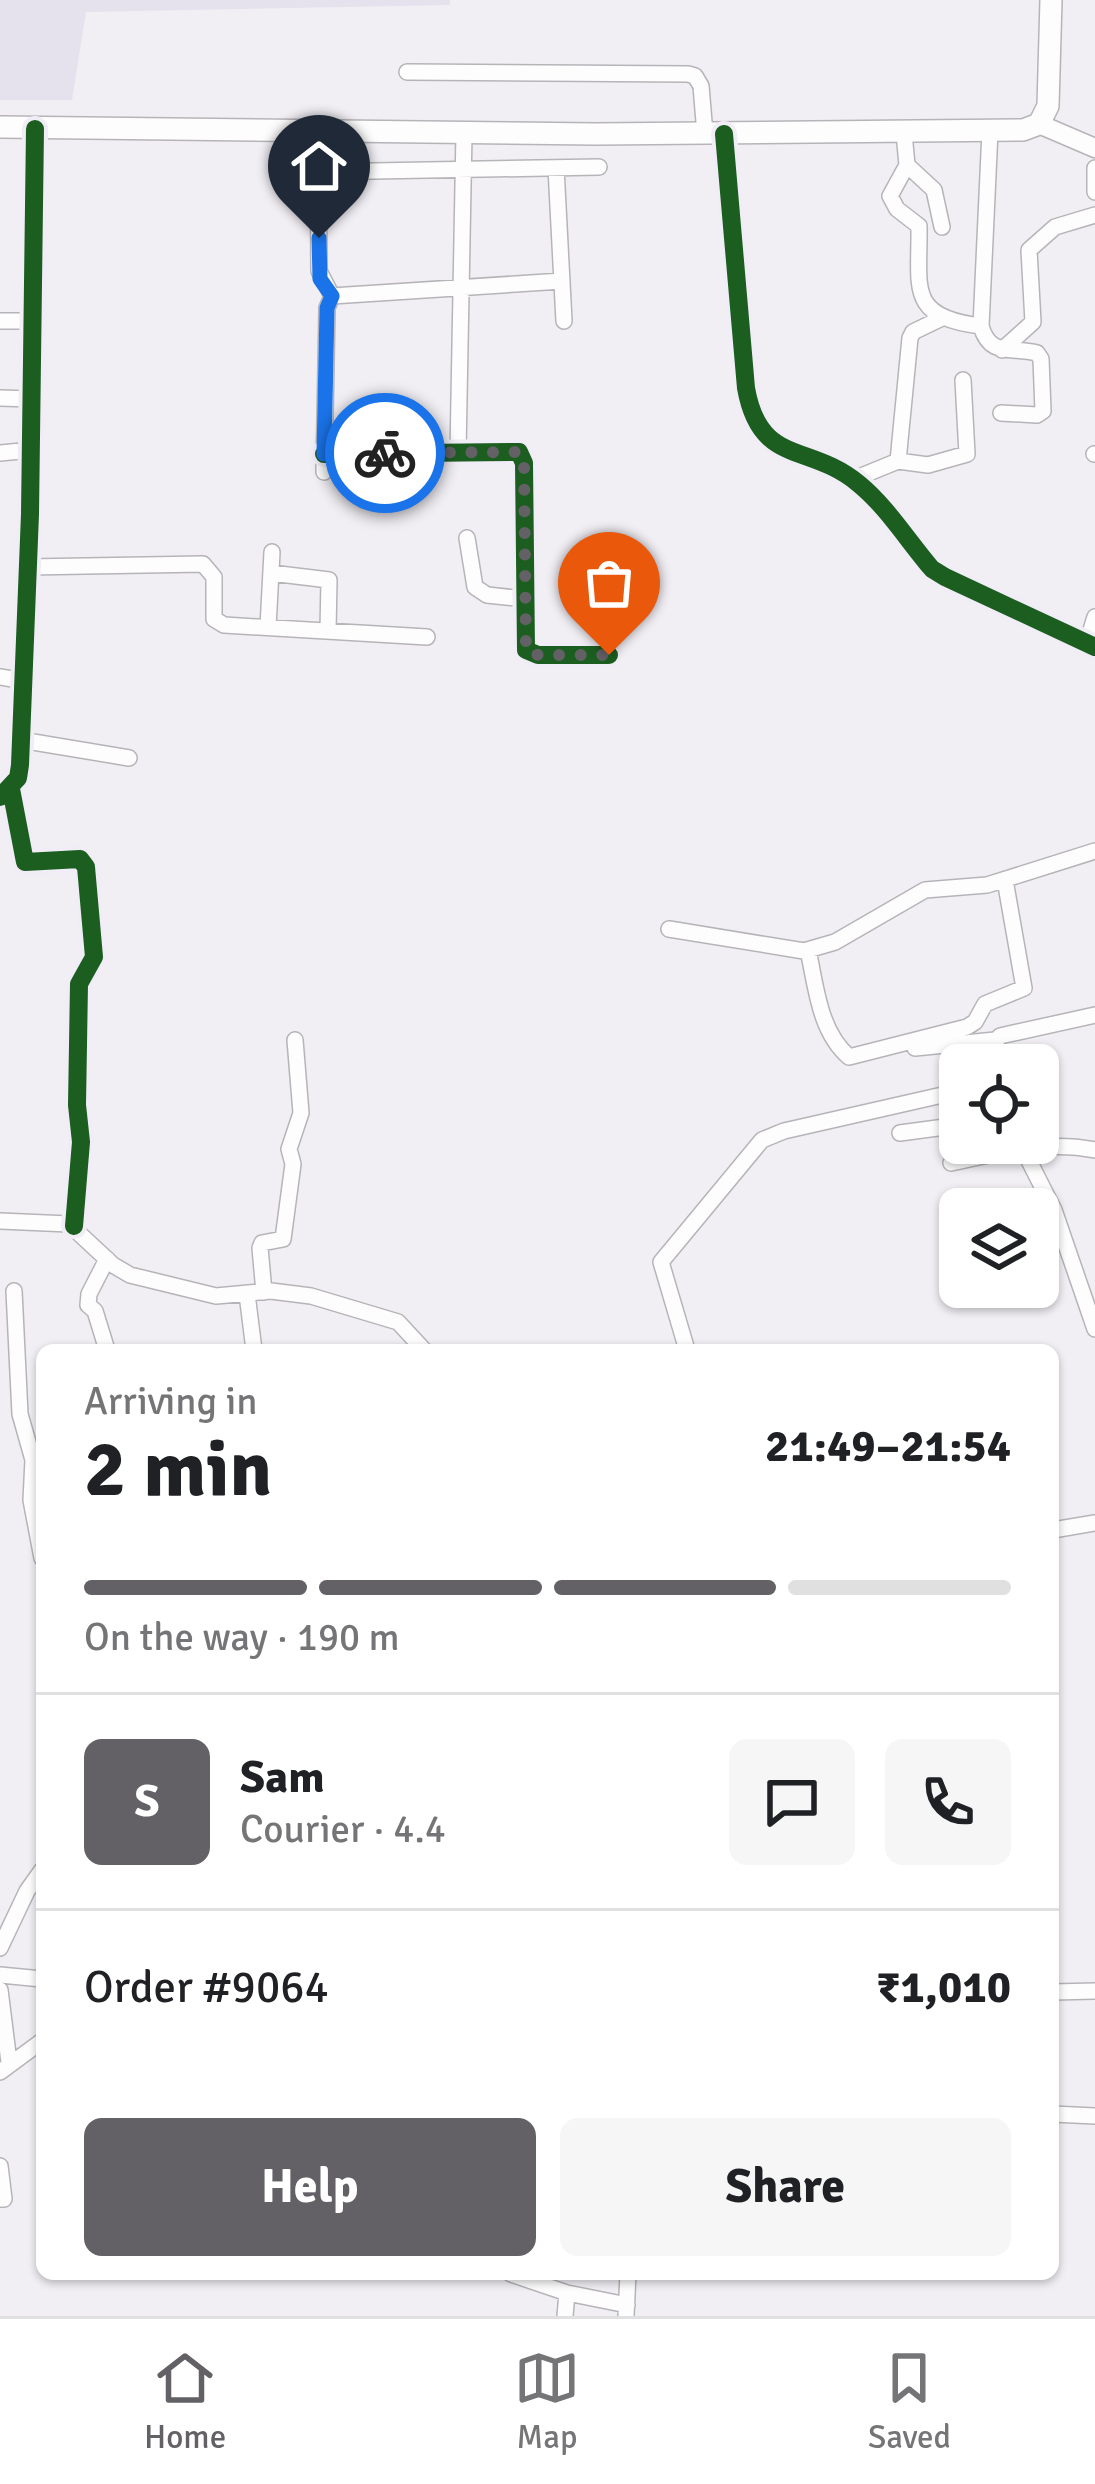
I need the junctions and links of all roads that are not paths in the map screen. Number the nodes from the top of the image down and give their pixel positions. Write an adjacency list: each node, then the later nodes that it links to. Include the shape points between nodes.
1 (1051, 0): 3 (highway, via 1048,106)
2 (407, 72): 9 (street, via 688,74 701,86)
3 (1040, 124): 7 (highway); 11 (main road)
4 (0, 128): 5 (highway)
5 (35, 129): 6 (highway); 26 (street)
6 (318, 131): 8 (highway); 17 (street)
7 (990, 131): 10 (highway); 28 (street)
8 (464, 133): 9 (highway); 16 (street)
9 (714, 134): 10 (highway); 38 (street, via 756,427)
10 (904, 134): 12 (street)
11 (1095, 148)
12 (907, 165): 20 (street, via 934,190); 24 (street, via 890,196 919,226 918,287)
13 (598, 167): 15 (street)
14 (1095, 167): 18 (street)
15 (556, 168): 16 (street); 21 (street)
16 (463, 170): 17 (street); 22 (street)
17 (319, 172): 23 (street, via 319,271)
18 (1095, 192)
19 (1095, 215): 29 (street, via 1050,230 1029,250 1035,315)
20 (942, 227)
21 (562, 281): 22 (street); 27 (street)
22 (461, 286): 23 (street); 35 (street)
23 (332, 296): 35 (street, via 324,463)
24 (942, 318): 28 (street); 37 (street, via 910,338)
25 (0, 321): 26 (street)
26 (33, 321): 32 (street)
27 (565, 321)
28 (981, 326): 29 (street)
29 (1002, 350): 33 (street, via 1037,353 1043,406 1036,415)
30 (963, 380): 37 (street, via 967,454 928,465)
31 (0, 398): 32 (street)
32 (32, 399): 34 (street)
33 (1000, 413)
34 (31, 450): 36 (street); 41 (street)
35 (458, 452): 43 (street, via 522,457)
36 (0, 453)
37 (898, 461): 38 (street)
38 (854, 479): 48 (street, via 932,568)
39 (467, 538): 43 (street, via 475,587)
40 (272, 552): 42 (street)
41 (28, 568): 45 (street, via 203,564 214,577 218,622); 51 (street)
42 (271, 574): 45 (street); 46 (street, via 329,580)
43 (525, 599): 49 (street, via 531,654)
44 (1095, 617): 48 (street)
45 (268, 627): 46 (street)
46 (328, 631): 47 (street)
47 (428, 638)
48 (1091, 645)
49 (609, 655)
50 (0, 677): 51 (street)
51 (24, 682): 53 (street)
52 (0, 730): 53 (street)
53 (21, 737): 54 (street); 55 (street, via 18,778)
54 (129, 758)
55 (5, 793): 72 (street, via 25,862 80,859 86,867 94,957 79,984)
56 (1095, 851): 57 (street)
57 (1005, 880): 59 (street, via 911,895); 64 (street, via 1023,991 982,1006 972,1024)
58 (669, 928): 59 (street)
59 (808, 950): 64 (street, via 824,1018 842,1051 852,1057)
60 (1095, 1016): 62 (street)
61 (295, 1040): 75 (street, via 301,1113 289,1149 283,1239 262,1243)
62 (995, 1040): 63 (street); 64 (street)
63 (995, 1044)
64 (883, 1049)
65 (939, 1096): 81 (street, via 762,1140 661,1262)
66 (939, 1128): 67 (street)
67 (901, 1133)
68 (1059, 1145): 69 (street)
69 (1095, 1150)
70 (1030, 1164): 76 (street)
71 (0, 1222): 72 (street)
72 (74, 1226): 73 (street)
73 (107, 1259): 75 (street, via 130,1275 209,1295); 78 (street, via 88,1305)
74 (14, 1291): 77 (street)
75 (255, 1293): 79 (street); 80 (street, via 310,1296 386,1317)
76 (1095, 1329)
77 (18, 1341): 82 (street); 83 (street, via 20,1414)
78 (105, 1344)
79 (254, 1344)
80 (419, 1344)
81 (685, 1344)
82 (0, 1345)
83 (36, 1454)
84 (36, 1471): 86 (street)
85 (1095, 1523): 87 (street)
86 (36, 1526)
87 (1059, 1529)
88 (36, 1878): 89 (street)
89 (0, 1948)
90 (0, 1975): 91 (street)
91 (36, 1978)
92 (0, 1990): 96 (street)
93 (1059, 1990): 94 (street)
94 (1095, 1991)
95 (36, 2045): 96 (street)
96 (5, 2067)
97 (1059, 2114): 98 (street)
98 (1095, 2116)
99 (0, 2166): 100 (street)
100 (0, 2199)
101 (529, 2280): 103 (street)
102 (628, 2280): 104 (street)
103 (567, 2293): 104 (street); 105 (street)
104 (626, 2311)
105 (565, 2316)

